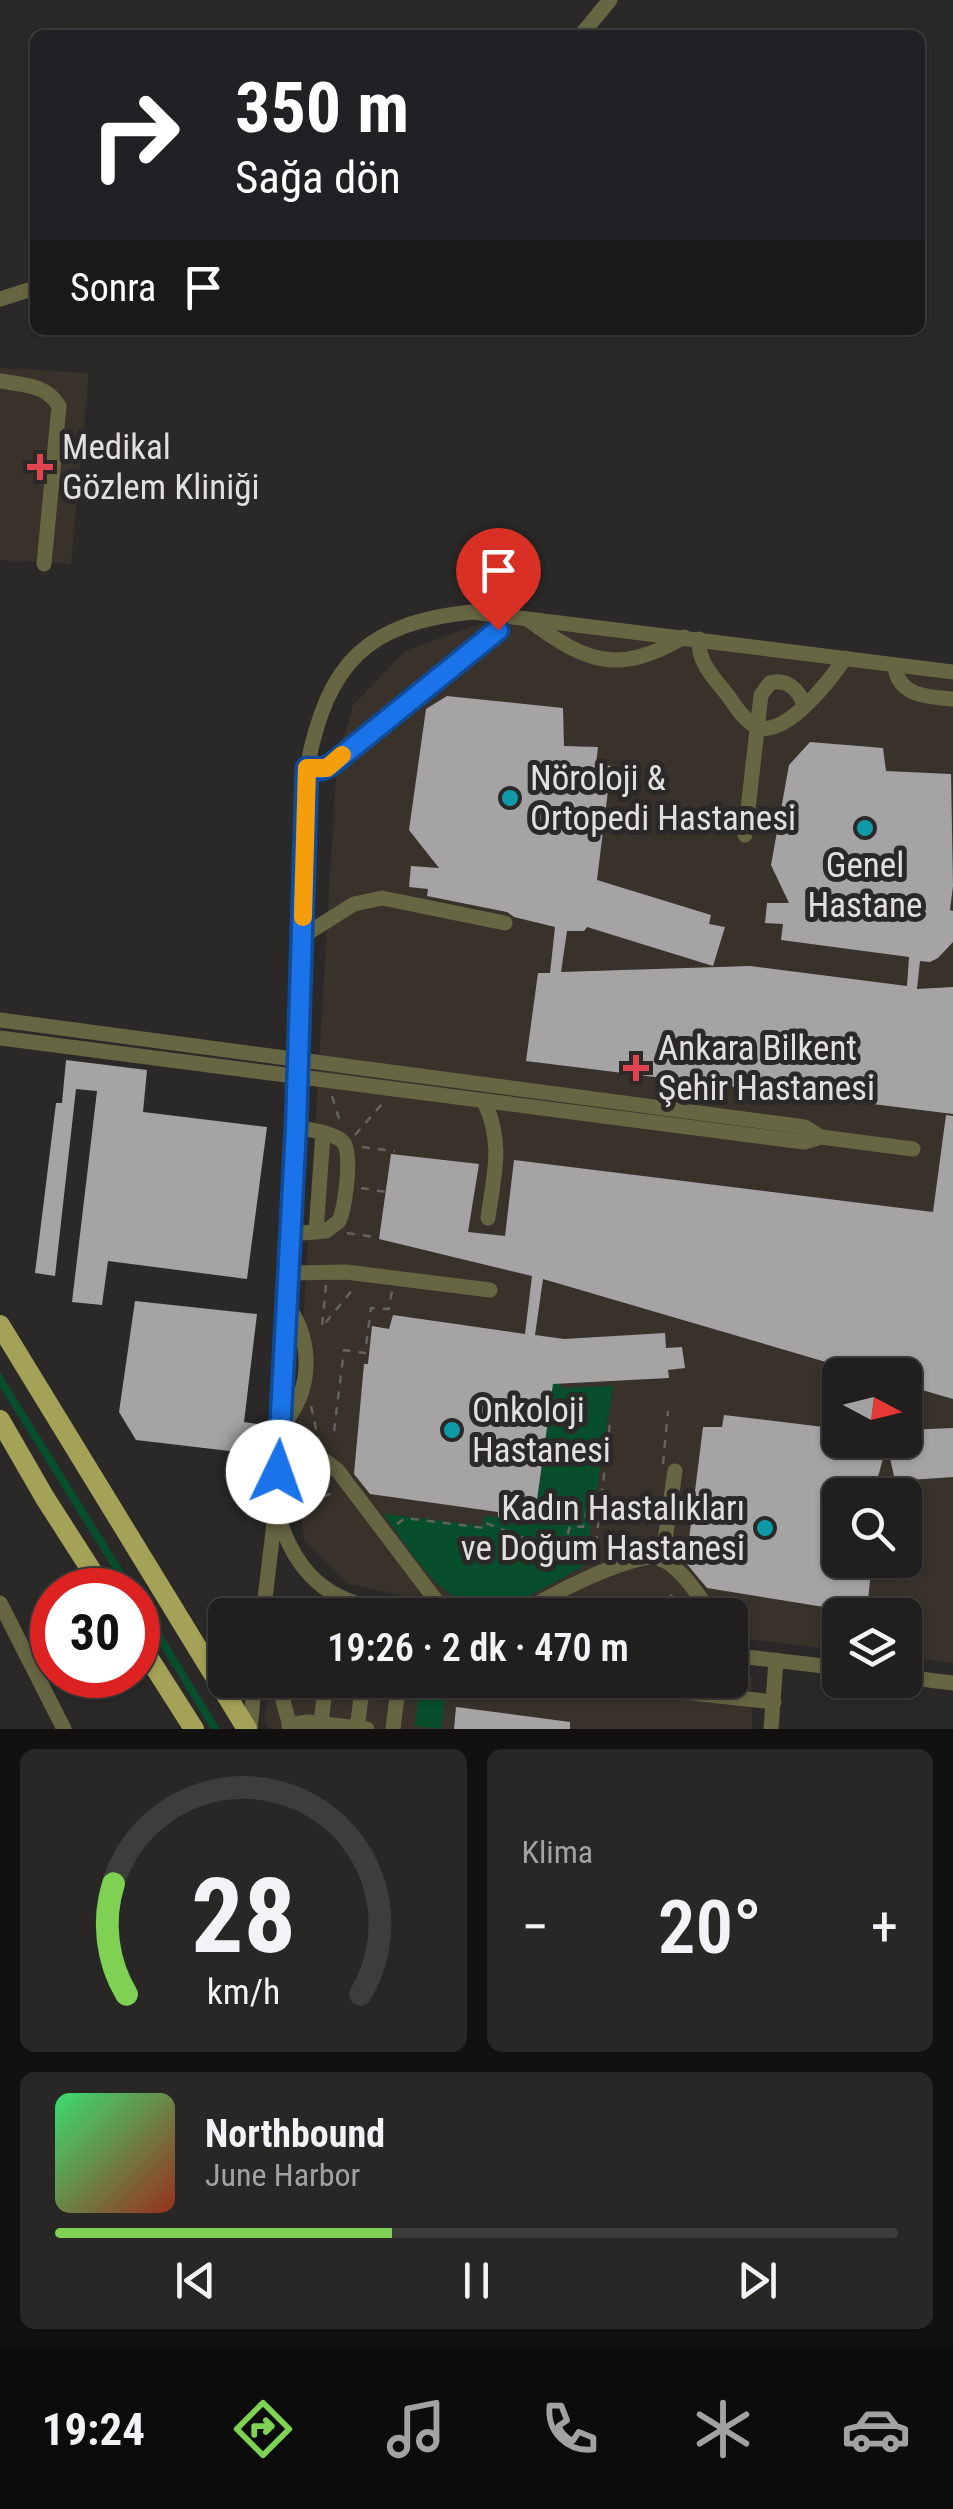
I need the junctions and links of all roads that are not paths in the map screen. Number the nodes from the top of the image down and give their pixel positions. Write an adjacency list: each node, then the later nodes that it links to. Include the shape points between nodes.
1 (610, 0): 2 (street)
2 (585, 30)
3 (30, 289): 4 (street)
4 (0, 298)
5 (0, 382): 6 (street, via 40,388 59,406)
6 (44, 564)
7 (504, 616): 8 (street); 16 (street, via 491,639 331,765); 16 (street, via 437,616 377,638 333,683)
8 (526, 618): 9 (street); 9 (street, via 574,652 627,661)
9 (691, 638): 10 (street); 15 (street, via 706,668)
10 (845, 658): 11 (street); 14 (street)
11 (895, 665): 12 (street); 13 (street, via 903,687)
12 (953, 672)
13 (953, 699)
14 (804, 706): 15 (street, via 775,727); 15 (street, via 792,686 770,683)
15 (758, 727): 17 (street)
16 (307, 768): 19 (street)
17 (745, 836)
18 (505, 922): 19 (street, via 382,898 354,904)
19 (303, 936): 22 (street)
20 (0, 1020): 22 (street)
21 (0, 1038): 23 (street)
22 (298, 1058): 23 (street); 27 (street, via 804,1127)
23 (296, 1076): 24 (street); 25 (street)
24 (484, 1101): 27 (street, via 804,1142); 29 (street, via 498,1143)
25 (296, 1127): 26 (street); 31 (street)
26 (323, 1134): 30 (street); 30 (street, via 344,1143 348,1158 342,1216)
27 (821, 1137): 28 (street)
28 (913, 1149)
29 (488, 1218)
30 (316, 1232): 31 (street)
31 (290, 1234): 32 (street)
32 (288, 1274): 33 (street, via 346,1272); 36 (street)
33 (490, 1290)
34 (0, 1326): 67 (main road)
35 (0, 1420): 39 (main road)
36 (280, 1432): 40 (street); 45 (street, via 338,1472)
37 (0, 1437): 39 (main road)
38 (668, 1475): 41 (street)
39 (45, 1498): 42 (main road)
40 (286, 1511): 43 (street); 44 (street, via 284,1540 310,1576)
41 (662, 1560): 46 (street, via 638,1558); 47 (street)
42 (90, 1568)
43 (267, 1598)
44 (338, 1598)
45 (442, 1598)
46 (552, 1598)
47 (699, 1598)
48 (0, 1603): 65 (street)
49 (748, 1656): 50 (street)
50 (776, 1660): 51 (street); 61 (street)
51 (822, 1666)
52 (160, 1676): 66 (main road)
53 (922, 1679): 54 (street)
54 (953, 1683)
55 (253, 1698): 67 (street)
56 (284, 1698): 63 (street)
57 (323, 1698): 62 (street)
58 (361, 1698): 64 (street)
59 (397, 1698): 69 (street)
60 (743, 1698): 61 (street)
61 (774, 1702): 70 (street)
62 (320, 1723): 63 (street); 64 (street)
63 (290, 1727)
64 (357, 1728): 68 (street)
65 (64, 1729)
66 (194, 1729)
67 (248, 1729)
68 (367, 1729)
69 (393, 1729)
70 (771, 1729)

